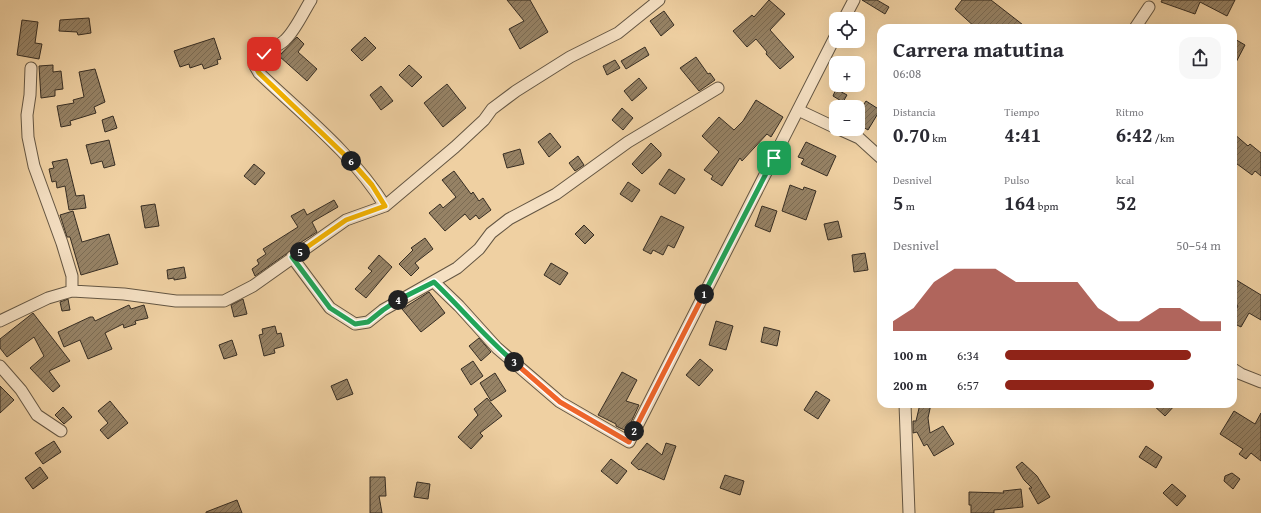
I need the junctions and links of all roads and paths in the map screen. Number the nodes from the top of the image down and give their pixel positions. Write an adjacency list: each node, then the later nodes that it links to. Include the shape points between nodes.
1 (311, 0): 14 (street, via 286,40 264,54 256,61 255,66 259,73 346,156 372,185)
2 (659, 0): 14 (street, via 618,33 570,57 492,109 455,147)
3 (854, 0): 5 (street)
4 (1148, 7): 6 (street)
5 (848, 12)
6 (1137, 24)
7 (829, 48): 10 (street)
8 (31, 68): 17 (street, via 26,115 28,137 34,166 72,276)
9 (718, 88): 16 (street, via 628,142 556,194 509,220 490,233 479,249 457,268)
10 (798, 110): 11 (street); 16 (street, via 629,442 560,402 497,348)
11 (829, 125)
12 (855, 136): 13 (street)
13 (877, 154)
14 (385, 206): 15 (street, via 346,220)
15 (292, 257): 16 (street, via 330,308 355,324 368,322 397,301); 17 (street, via 252,286 224,301 176,301)
16 (434, 282)
17 (72, 290): 18 (street, via 48,298)
18 (0, 321)
19 (0, 366): 23 (street, via 21,390 37,415)
20 (1237, 372): 21 (street)
21 (1261, 382)
22 (905, 408): 24 (street)
23 (61, 431)
24 (909, 513)

